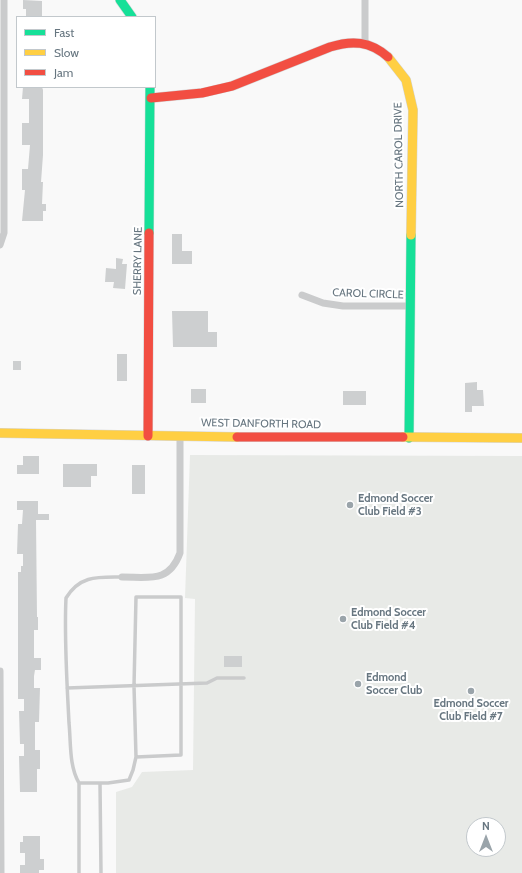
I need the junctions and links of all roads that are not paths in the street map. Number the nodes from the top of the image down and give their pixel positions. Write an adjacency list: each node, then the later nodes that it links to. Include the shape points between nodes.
1 (4, 0): 8 (street)
2 (120, 0): 4 (street)
3 (365, 0): 5 (street)
4 (131, 16)
5 (365, 43): 7 (street, via 331,46 300,61 205,93); 11 (street, NORTH CAROL DRIVE, via 376,47 391,60 403,72 409,86 413,110)
6 (150, 88): 7 (street, SHERRY LANE)
7 (151, 98): 13 (street, SHERRY LANE)
8 (2, 160): 9 (street, via 4,233)
9 (0, 245)
10 (302, 295): 11 (street, CAROL CIRCLE, via 323,303 343,306)
11 (411, 306): 15 (street, NORTH CAROL DRIVE)
12 (0, 433): 13 (street, WEST DANFORTH ROAD)
13 (148, 436): 14 (street, WEST DANFORTH ROAD)
14 (180, 436): 15 (street, WEST DANFORTH ROAD); 17 (street, via 180,552 176,565 158,577)
15 (409, 438): 16 (street, WEST DANFORTH ROAD)
16 (522, 438)
17 (122, 577): 22 (lane, via 88,579 72,588 66,598)
18 (0, 672): 23 (street)
19 (244, 678): 20 (lane, via 217,678 207,683)
20 (180, 684): 21 (lane); 21 (lane, via 180,597 136,597); 24 (lane, via 180,755)
21 (134, 686): 22 (lane); 24 (lane)
22 (67, 688): 25 (lane, via 74,775)
23 (0, 691): 27 (street)
24 (136, 757): 26 (lane, via 129,780)
25 (79, 783): 26 (lane); 29 (lane)
26 (100, 783): 30 (lane)
27 (0, 787): 28 (street)
28 (1, 873)
29 (78, 873)
30 (101, 873)

